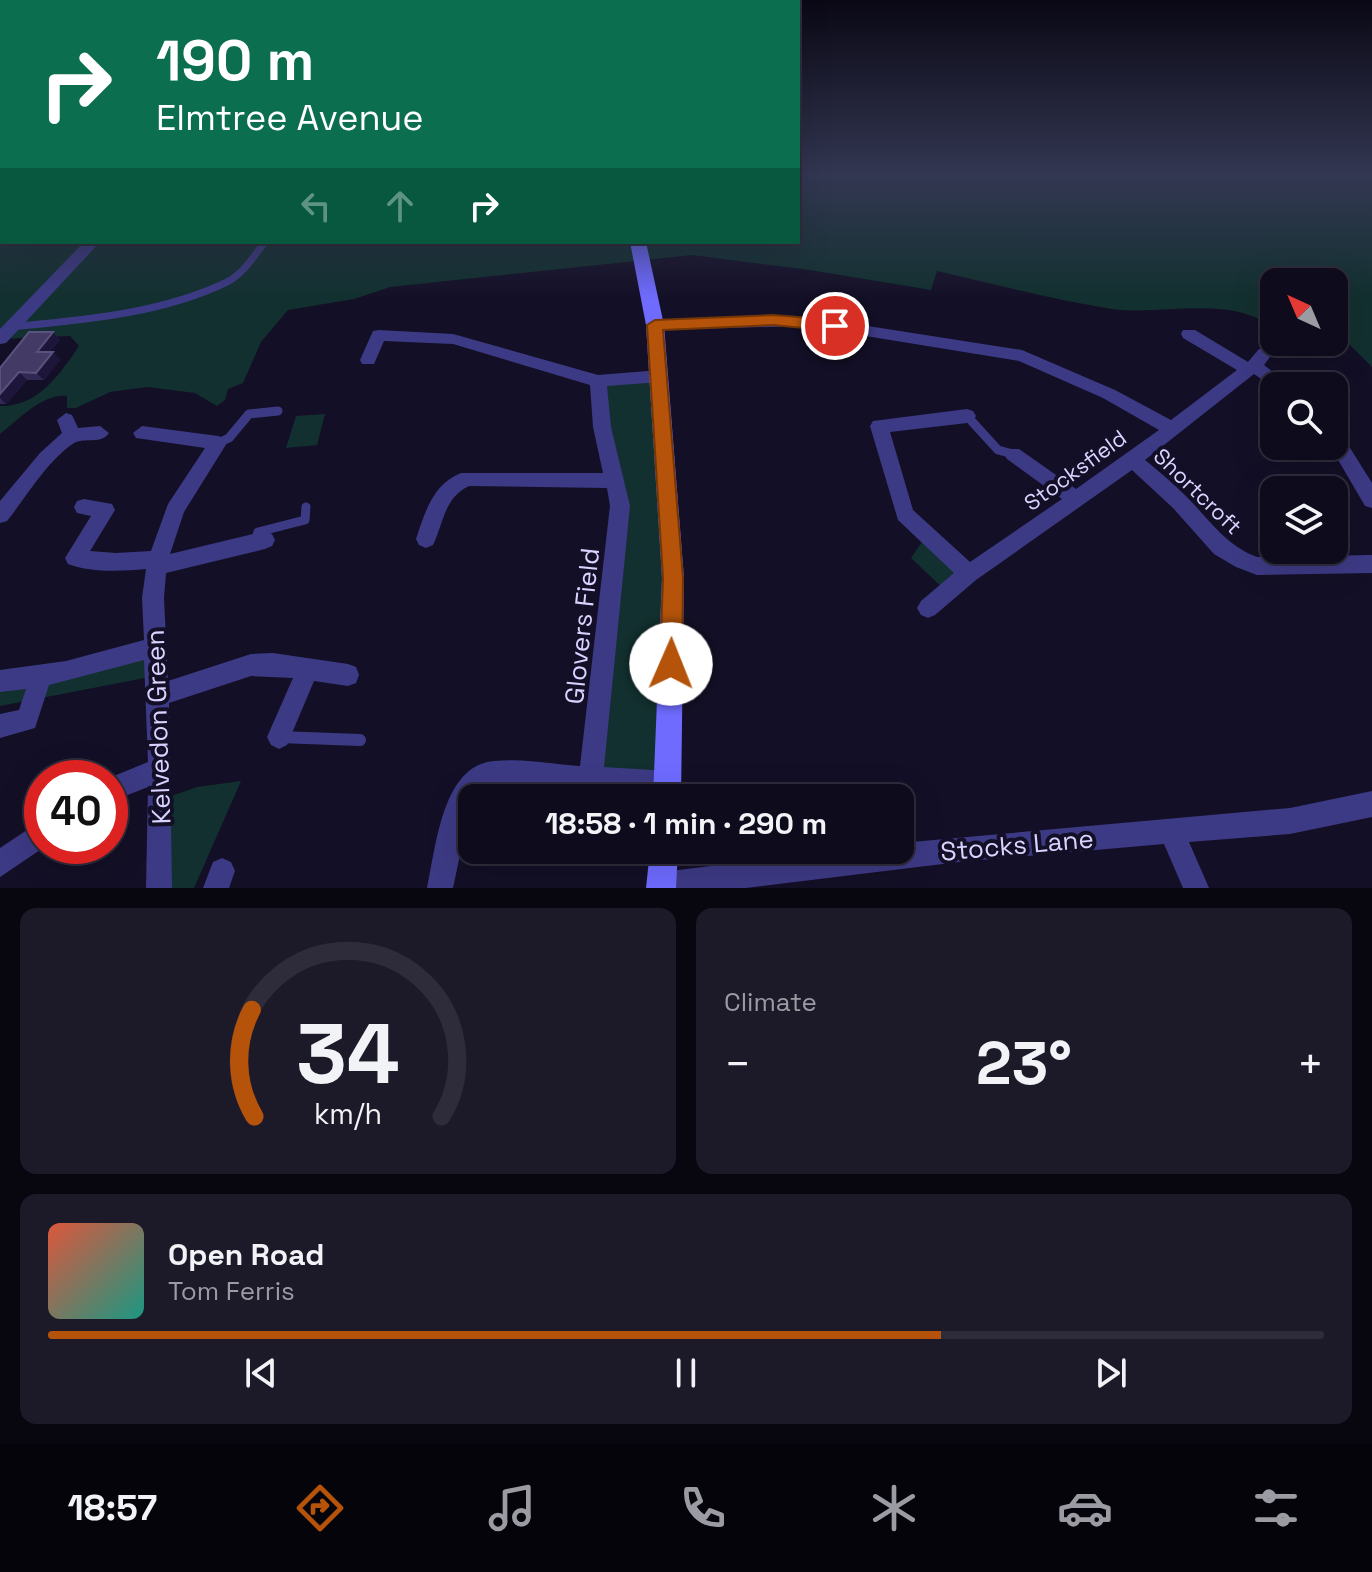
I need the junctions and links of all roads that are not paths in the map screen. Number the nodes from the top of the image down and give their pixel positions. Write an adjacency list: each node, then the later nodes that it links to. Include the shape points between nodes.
1 (91, 244): 5 (street)
2 (264, 244): 5 (lane, via 229,281 96,319)
3 (638, 244): 4 (street)
4 (655, 325): 11 (street); 15 (street, via 804,321 1022,356)
5 (11, 327): 7 (street)
6 (1189, 334): 9 (street)
7 (0, 339)
8 (368, 360): 12 (street, via 376,330 453,339)
9 (1256, 363): 10 (street); 15 (street, Stocksfield)
10 (1267, 372)
11 (660, 376): 12 (street); 47 (street, via 673,578)
12 (598, 381): 22 (street, Glovers Field)
13 (278, 411): 18 (lane, via 249,414)
14 (967, 416): 19 (lane, via 976,420 993,447); 32 (street, via 879,426 905,514)
15 (1170, 428): 20 (street, Stocksfield)
16 (100, 433): 27 (street, via 69,428)
17 (142, 433): 18 (street)
18 (218, 443): 30 (street, Kelvedon Green, via 175,510)
19 (1013, 454): 23 (street)
20 (1132, 460): 23 (street, Stocksfield); 31 (street, Shortcroft, via 1182,504 1209,540 1242,561 1257,566)
21 (1348, 460): 24 (street)
22 (614, 481): 28 (street, via 458,481 438,504); 44 (street, Glovers Field, via 619,521)
23 (1076, 499): 32 (street, Stocksfield)
24 (1372, 500)
25 (84, 507): 30 (street, via 105,510 75,558)
26 (306, 507): 29 (lane, via 305,520 258,532)
27 (0, 515)
28 (426, 539)
29 (260, 541): 30 (street)
30 (157, 562): 34 (street, Kelvedon Green)
31 (1372, 564)
32 (969, 574): 33 (street, Stocksfield)
33 (928, 608)
34 (155, 647): 37 (street); 39 (street, Kelvedon Green)
35 (307, 671): 36 (street); 39 (street, via 251,665); 41 (street)
36 (348, 675)
37 (41, 676): 38 (street); 40 (street, via 27,720)
38 (0, 681)
39 (157, 696): 43 (street, Kelvedon Green)
40 (0, 726)
41 (279, 737): 42 (lane)
42 (360, 740)
43 (160, 769): 45 (street); 54 (street, Kelvedon Green)
44 (591, 777): 46 (street); 55 (street, via 507,772 478,778 460,802)
45 (128, 782)
46 (632, 784)
47 (668, 784)
48 (1369, 810): 49 (street, Stocks Lane)
49 (1172, 833): 53 (street, Stocks Lane, via 959,849); 56 (street)
50 (24, 846): 51 (street)
51 (0, 864)
52 (663, 864): 53 (street)
53 (661, 887)
54 (159, 888)
55 (440, 888)
56 (1196, 888)

